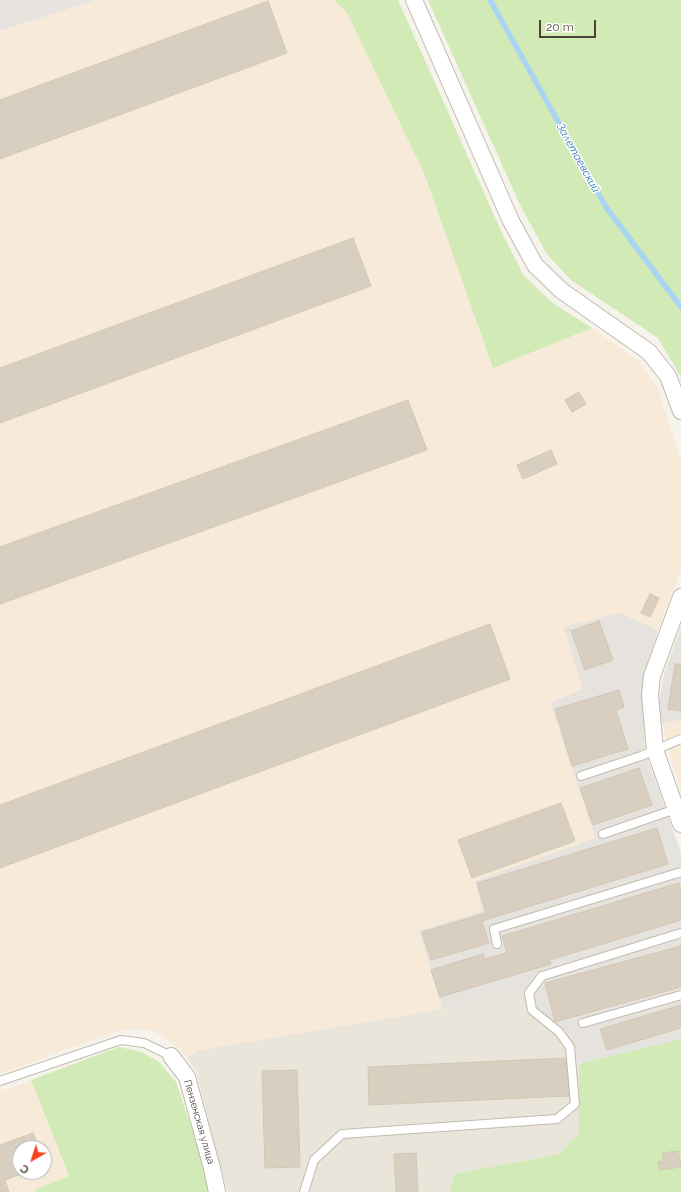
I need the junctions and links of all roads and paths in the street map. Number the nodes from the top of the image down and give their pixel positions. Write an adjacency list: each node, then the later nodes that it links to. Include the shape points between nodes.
1 (414, 0): 2 (street, via 511,221 535,265 562,291 650,352 668,376)
2 (681, 411)
3 (681, 597): 5 (street, via 652,676 650,695)
4 (681, 739): 5 (lane)
5 (655, 750): 6 (lane); 7 (street)
6 (581, 776)
7 (676, 809): 8 (street); 9 (lane)
8 (681, 824)
9 (602, 834)
10 (681, 872): 12 (lane, via 494,929)
11 (681, 934): 18 (lane, via 542,976 529,993 532,1010 559,1032 570,1047 575,1104 557,1120 342,1134 314,1160)
12 (497, 944)
13 (681, 996): 14 (lane)
14 (583, 1023)
15 (171, 1056): 16 (lane, via 144,1043 121,1040); 17 (street, Пензенская улица, via 187,1077)
16 (0, 1081)
17 (216, 1192)
18 (304, 1192)

